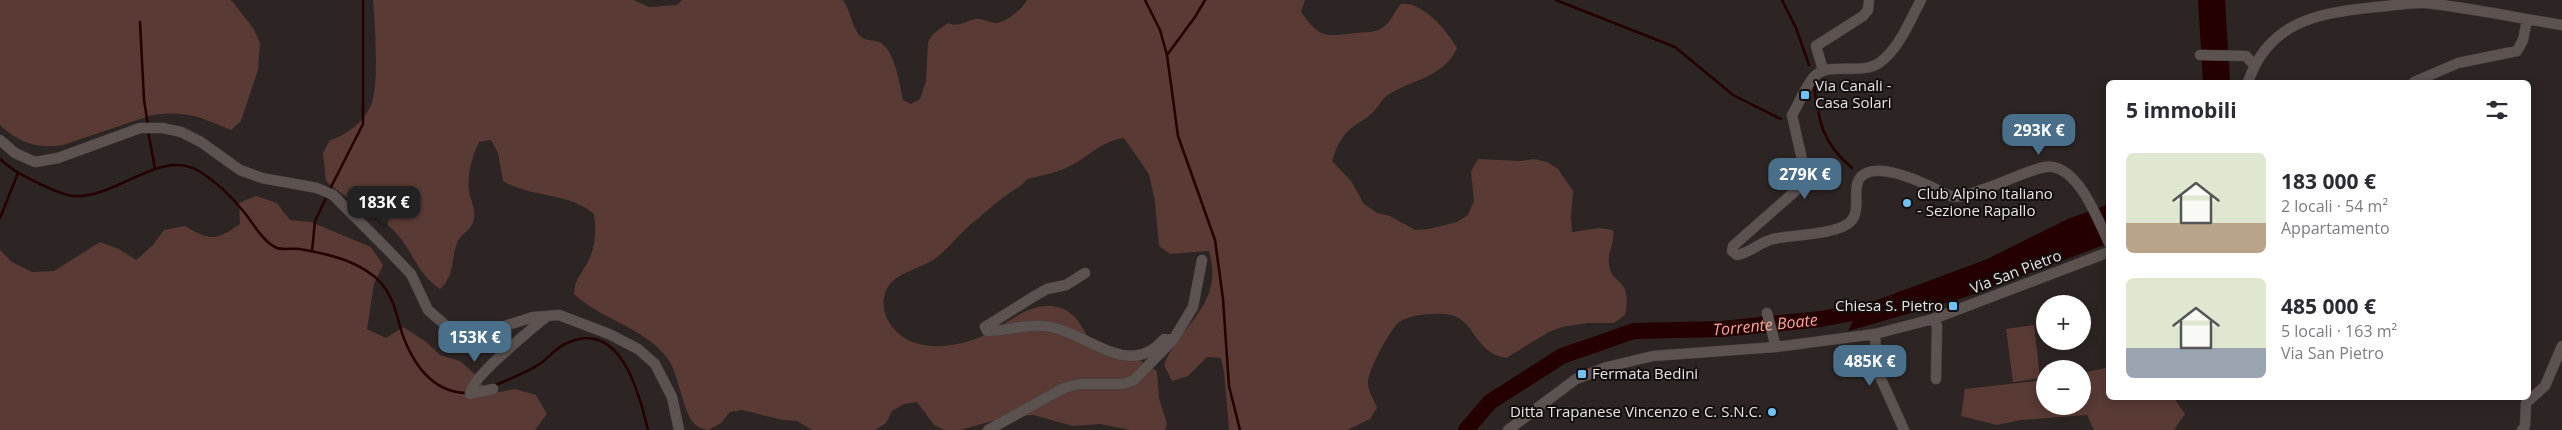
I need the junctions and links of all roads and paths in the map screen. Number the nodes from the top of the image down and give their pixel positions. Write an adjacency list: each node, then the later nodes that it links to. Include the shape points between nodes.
1 (1869, 0): 7 (street, via 1868,10 1863,16 1816,46)
2 (1921, 0): 7 (street, via 1892,53 1876,65 1857,70)
3 (2527, 20): 4 (street); 6 (street, via 2423,3 2335,11 2302,20 2272,40); 9 (street, via 2517,51 2458,62)
4 (2562, 26)
5 (2200, 55): 6 (street, via 2246,56)
6 (2254, 65): 8 (street)
7 (1823, 70): 11 (street, via 1813,78 1792,115 1805,173 1800,187 1734,246 1732,251 1737,255 1775,238 1833,230 1850,223 1856,213 1856,184 1860,176 1869,171 1884,171 1952,196 2046,167 2062,168 2069,172 2093,208)
8 (2249, 80)
9 (2418, 80)
10 (0, 140): 15 (street, via 14,153 35,162 58,158 140,128 181,132 222,155 240,170 333,195 411,274 428,310 451,330 476,335 532,317)
11 (2106, 236)
12 (2106, 253): 17 (street, Via San Pietro)
13 (1202, 260): 19 (street, via 1193,307)
14 (1085, 273): 19 (street, via 1066,285 1040,293 985,327 1003,331 1045,326 1066,330 1106,352 1121,355 1147,352 1164,339)
15 (547, 316): 23 (street, via 482,374 472,385 470,394); 26 (street, via 559,314 638,349 655,364 672,397)
16 (1769, 316): 21 (street)
17 (1933, 319): 18 (street, Via San Pietro); 22 (street, via 1937,326)
18 (1875, 334): 21 (street, Via San Pietro); 29 (street, via 1877,370)
19 (1173, 340): 27 (street, via 1134,380 1123,384 1079,384 1064,388)
20 (2562, 346): 24 (street, via 2545,386)
21 (1776, 347): 28 (street, Via San Pietro, via 1653,356 1607,367 1576,379)
22 (1936, 378)
23 (493, 389)
24 (2531, 399)
25 (2529, 400): 30 (street, via 2526,403)
26 (679, 430)
27 (988, 430)
28 (1508, 430)
29 (1904, 430)
30 (2522, 430)

